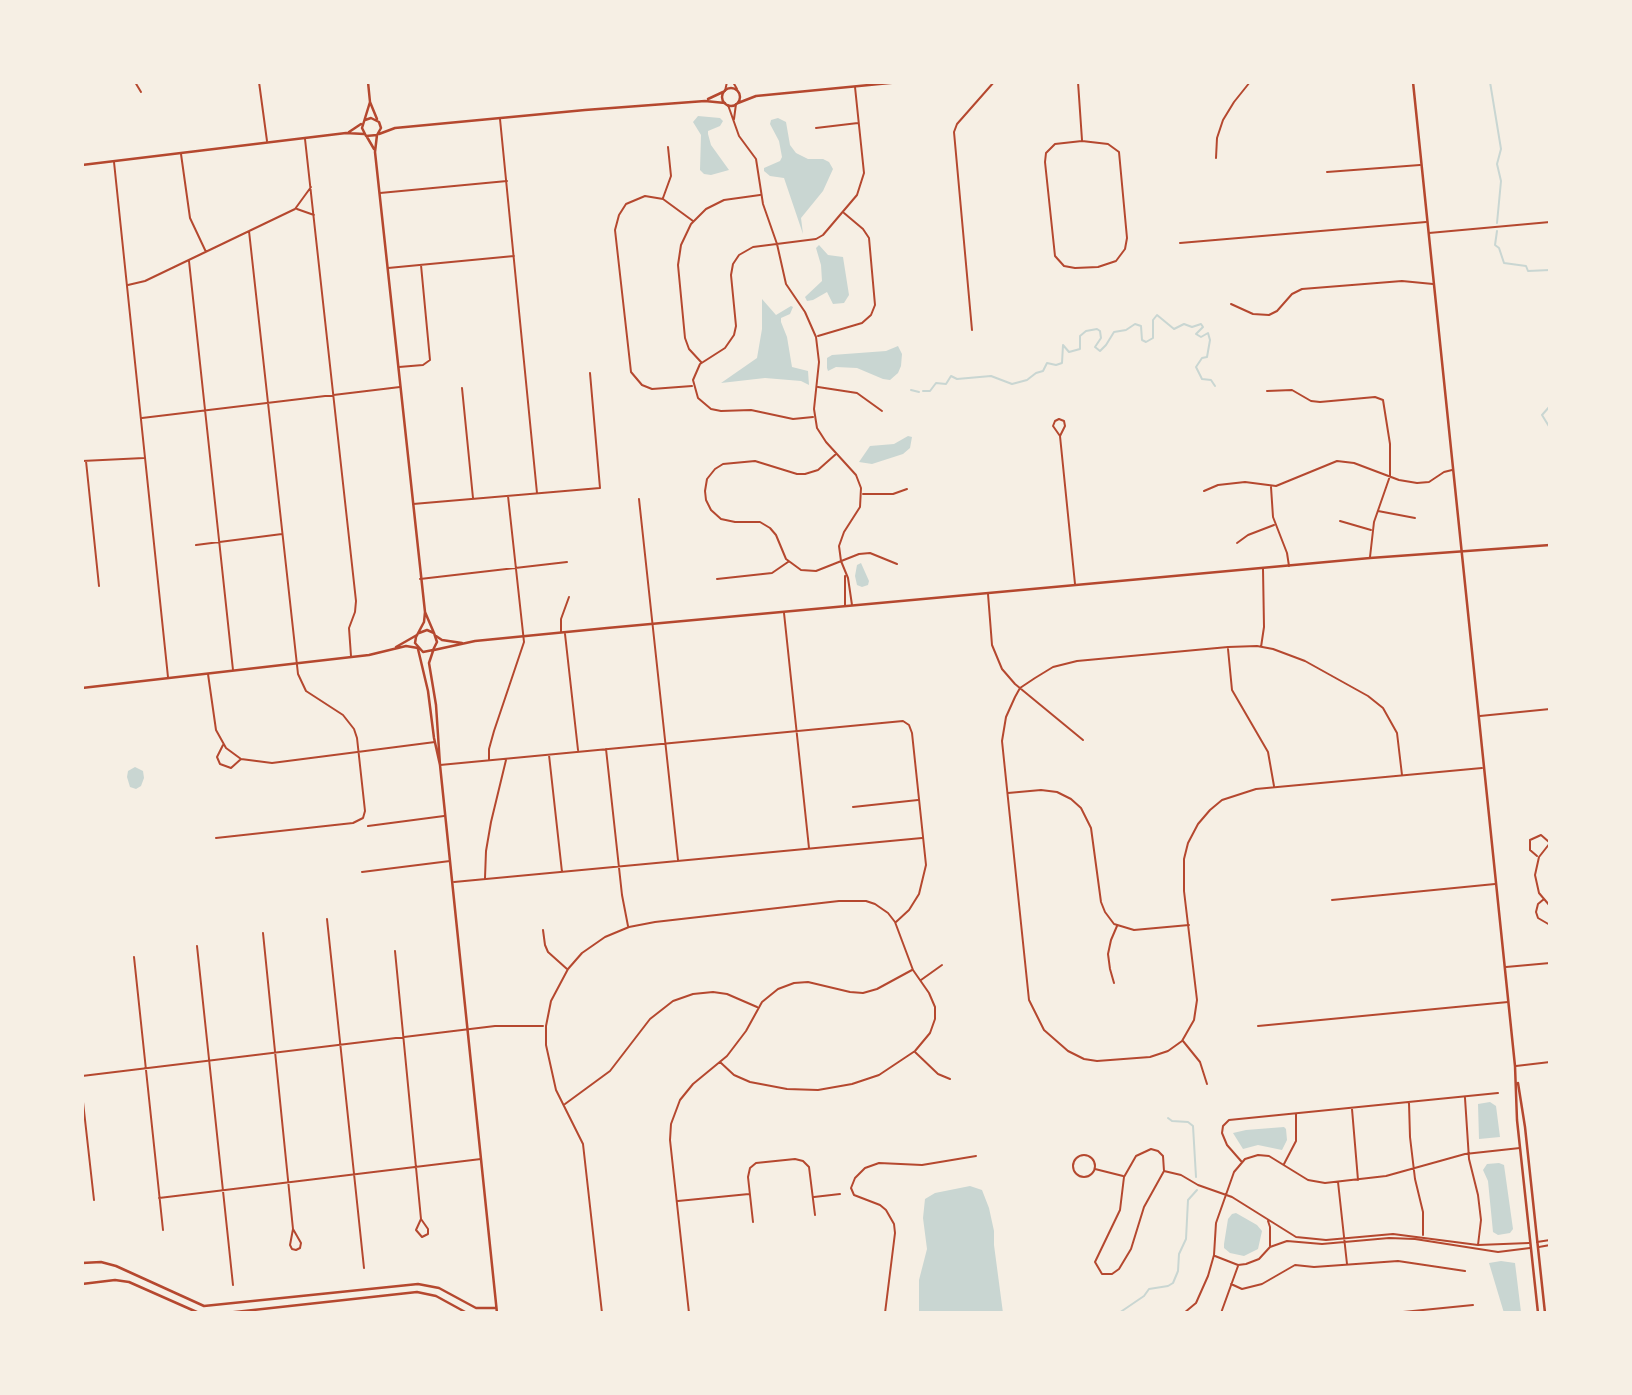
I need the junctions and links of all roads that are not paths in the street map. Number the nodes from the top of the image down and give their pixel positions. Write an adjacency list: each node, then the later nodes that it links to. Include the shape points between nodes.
1 (135, 82): 14 (street)
2 (259, 82): 32 (street)
3 (368, 82): 17 (main road)
4 (727, 82): 12 (street)
5 (733, 82): 13 (street)
6 (900, 82): 11 (main road)
7 (994, 82): 64 (street, via 955,130)
8 (1078, 82): 31 (street)
9 (1250, 82): 36 (street, via 1223,120)
10 (1413, 82): 39 (main road)
11 (855, 86): 15 (main road); 24 (street)
12 (724, 91): 13 (main road); 16 (main road); 19 (main road)
13 (738, 91): 15 (main road); 18 (main road)
14 (141, 92)
15 (755, 96): 18 (main road)
16 (705, 100): 19 (main road); 20 (main road)
17 (370, 102): 22 (main road); 23 (main road)
18 (737, 103): 19 (main road); 21 (street)
19 (726, 104): 21 (street)
20 (500, 118): 25 (main road); 41 (street)
21 (734, 120): 44 (street, via 756,159)
22 (378, 121): 23 (main road); 25 (main road); 28 (main road)
23 (364, 122): 27 (main road); 29 (main road)
24 (859, 123): 26 (street); 47 (street, via 863,177)
25 (395, 128): 28 (main road)
26 (816, 128)
27 (346, 133): 29 (main road); 30 (main road)
28 (378, 134): 29 (main road); 34 (main road)
29 (365, 135): 34 (main road)
30 (305, 138): 32 (main road); 42 (street)
31 (1082, 141): 31 (street, via 1108,144 1119,152 1127,238 1116,261 1083,268 1064,266 1055,256 1045,162 1055,144)
32 (267, 142): 35 (main road)
33 (668, 147): 45 (street, via 671,176)
34 (375, 152): 43 (main road)
35 (181, 153): 37 (main road); 56 (street, via 190,218)
36 (1216, 158)
37 (114, 161): 38 (main road); 62 (street)
38 (82, 165)
39 (1421, 165): 40 (street); 50 (main road)
40 (1327, 172)
41 (507, 181): 43 (street); 57 (street)
42 (311, 187): 46 (street); 48 (street)
43 (379, 193): 60 (main road)
44 (761, 195): 49 (street, via 724,200); 55 (street)
45 (663, 198): 49 (street); 69 (street, via 632,200 616,223 629,365 635,378 648,387)
46 (295, 209): 48 (street); 52 (street)
47 (844, 212): 55 (street, via 816,239); 65 (street, via 869,238 875,305 862,323)
48 (314, 215): 74 (street)
49 (693, 221): 66 (street, via 681,245 678,265 686,342)
50 (1427, 222): 53 (main road); 54 (street)
51 (1550, 222): 53 (street)
52 (250, 231): 56 (street); 75 (street)
53 (1428, 233): 61 (main road)
54 (1180, 243)
55 (778, 244): 65 (street, via 788,287); 66 (street, via 753,247 733,264 734,335 725,348)
56 (206, 252): 58 (street)
57 (514, 256): 59 (street); 89 (street)
58 (189, 261): 62 (street, via 142,283); 76 (street)
59 (421, 265): 60 (street); 67 (street, via 430,360)
60 (387, 269): 67 (main road)
61 (1433, 284): 63 (street, via 1402,281 1299,289 1269,316); 84 (main road)
62 (127, 285): 79 (street)
63 (1231, 304)
64 (972, 330)
65 (816, 337): 71 (street)
66 (701, 362): 69 (street)
67 (398, 367): 70 (main road)
68 (590, 373): 89 (street, via 600,488)
69 (693, 386): 78 (street, via 711,410)
70 (400, 387): 74 (street); 94 (main road)
71 (817, 387): 77 (street, via 857,393); 78 (street)
72 (462, 388): 92 (street)
73 (1267, 391): 85 (street, via 1292,390 1320,402 1381,399 1390,444)
74 (335, 395): 75 (street); 136 (street, via 356,601 349,628)
75 (269, 403): 76 (street); 100 (street)
76 (206, 411): 79 (street); 101 (street)
77 (882, 411)
78 (814, 417): 81 (street, via 818,432)
79 (141, 419): 82 (street)
80 (1060, 436): 80 (street, via 1065,424 1059,419 1053,426); 117 (street)
81 (836, 453): 90 (street, via 856,474); 109 (street, via 810,474 745,460 723,464 707,479 705,498 716,516 727,522 764,524 776,535)
82 (145, 458): 83 (street); 140 (street)
83 (84, 461): 118 (street)
84 (1453, 470): 85 (street, via 1425,483); 105 (main road)
85 (1390, 476): 86 (street, via 1337,461); 95 (street)
86 (1270, 486): 88 (street, via 1244,482); 98 (street)
87 (907, 489): 90 (street)
88 (1204, 491)
89 (537, 493): 91 (street)
90 (862, 494): 107 (street, via 856,515 841,536)
91 (508, 495): 92 (street); 113 (street)
92 (474, 498): 94 (street)
93 (639, 499): 125 (street)
94 (412, 505): 115 (main road)
95 (1377, 511): 96 (street); 99 (street)
96 (1415, 518)
97 (1340, 521): 99 (street)
98 (1275, 525): 102 (street); 111 (street)
99 (1372, 531): 106 (street)
100 (283, 534): 101 (street); 137 (street)
101 (220, 542): 103 (street); 138 (street)
102 (1237, 543)
103 (196, 545)
104 (1550, 545): 105 (main road)
105 (1461, 552): 106 (main road); 144 (main road)
106 (1370, 558): 111 (main road)
107 (841, 561): 109 (street, via 812,571); 110 (street, via 870,553); 114 (street)
108 (567, 562): 113 (street)
109 (788, 562): 116 (street, via 772,573)
110 (897, 564)
111 (1289, 566): 112 (main road)
112 (1263, 568): 117 (main road); 132 (street)
113 (517, 569): 115 (street); 129 (street)
114 (845, 575): 121 (street); 122 (street)
115 (420, 579): 123 (main road)
116 (717, 579)
117 (1075, 585): 119 (main road)
118 (99, 586)
119 (988, 593): 121 (main road); 142 (street, via 992,648 1002,669)
120 (569, 597): 126 (street, via 561,619)
121 (852, 606): 122 (main road)
122 (845, 607): 124 (main road)
123 (425, 612): 127 (main road); 128 (main road)
124 (784, 612): 125 (main road); 145 (street)
125 (652, 625): 126 (main road); 148 (street)
126 (563, 633): 129 (main road); 151 (street)
127 (419, 634): 128 (main road, via 427,630); 131 (main road); 133 (main road)
128 (435, 635): 130 (main road); 135 (main road)
129 (523, 637): 130 (main road); 156 (street)
130 (462, 643): 135 (main road)
131 (396, 647): 133 (main road); 136 (main road)
132 (1261, 647): 134 (street); 159 (street, via 1305,661 1383,708 1397,733)
133 (418, 648): 135 (main road); 147 (main road)
134 (1228, 648): 142 (street, via 1065,663); 160 (street, via 1232,690 1265,747)
135 (433, 650): 147 (main road, via 429,663)
136 (351, 656): 137 (main road)
137 (297, 662): 138 (main road); 152 (street, via 306,691 351,724)
138 (233, 670): 139 (main road)
139 (208, 673): 140 (main road); 149 (street, via 214,722)
140 (168, 677): 141 (main road)
141 (82, 688)
142 (1020, 688): 146 (street); 161 (street, via 1003,731)
143 (1550, 709): 144 (street)
144 (1479, 716): 158 (main road)
145 (796, 731): 148 (street); 162 (street, via 906,722 912,733); 169 (street)
146 (1083, 740)
147 (437, 741): 152 (street); 157 (main road)
148 (665, 743): 150 (street); 172 (street)
149 (224, 744): 155 (street); 155 (street, via 218,754 220,764 231,768)
150 (606, 749): 151 (street); 173 (street)
151 (578, 751): 153 (street)
152 (358, 752): 155 (street, via 272,763); 166 (street, via 365,816 360,821)
153 (549, 754): 154 (street); 175 (street)
154 (506, 758): 156 (street); 176 (street, via 491,822)
155 (241, 759)
156 (489, 760): 157 (street)
157 (440, 765): 164 (main road)
158 (1484, 768): 159 (street); 178 (main road)
159 (1402, 775): 160 (street)
160 (1274, 787): 185 (street, via 1230,796 1198,824 1183,863)
161 (1007, 793): 184 (street, via 1057,792 1081,808 1091,828 1101,902); 206 (street, via 1029,1000 1044,1030 1068,1051 1097,1061 1150,1057)
162 (919, 800): 163 (street); 167 (street)
163 (853, 807)
164 (445, 816): 165 (street); 171 (main road)
165 (368, 825)
166 (216, 838)
167 (923, 838): 169 (street); 183 (street, via 923,884 916,901)
168 (1550, 843): 170 (street); 170 (street, via 1541,835 1530,839 1530,850)
169 (809, 850): 172 (street)
170 (1539, 857): 179 (street, via 1535,879)
171 (450, 862): 174 (street); 177 (main road)
172 (678, 862): 173 (street)
173 (620, 867): 175 (street); 187 (street)
174 (362, 872)
175 (562, 872): 176 (street)
176 (486, 879): 177 (street)
177 (452, 883): 204 (main road)
178 (1496, 884): 180 (street); 195 (main road)
179 (1544, 899): 181 (street); 186 (street, via 1536,912)
180 (1332, 900)
181 (1550, 906)
182 (327, 919): 207 (street)
183 (895, 922): 187 (street, via 875,904 839,901); 197 (street)
184 (1117, 925): 185 (street, via 1134,930); 199 (street, via 1108,954)
185 (1188, 925): 206 (street, via 1197,1004)
186 (1550, 925)
187 (629, 927): 196 (street, via 593,944)
188 (543, 930): 196 (street, via 548,951)
189 (262, 933): 209 (street)
190 (197, 946): 210 (street)
191 (394, 951): 205 (street)
192 (134, 957): 214 (street)
193 (1550, 963): 195 (street)
194 (942, 965): 198 (street)
195 (1505, 967): 200 (main road)
196 (568, 969): 202 (street, via 551,1001)
197 (913, 970): 198 (street); 201 (street, via 863,993 794,983 770,995)
198 (920, 981): 208 (street, via 932,998 935,1015 930,1033)
199 (1114, 983)
200 (1508, 1002): 203 (street); 213 (main road)
201 (759, 1008): 211 (street, via 736,1046); 223 (street, via 713,992 673,1001 650,1018 610,1071)
202 (545, 1026): 204 (street); 223 (street, via 551,1076)
203 (1258, 1026)
204 (468, 1030): 205 (street); 231 (main road)
205 (403, 1038): 207 (street); 234 (street)
206 (1182, 1041): 218 (street, via 1200,1062)
207 (340, 1045): 209 (street); 238 (street)
208 (915, 1051): 211 (street, via 879,1075 818,1090 750,1082); 217 (street, via 938,1074)
209 (275, 1053): 210 (street); 242 (street)
210 (209, 1061): 214 (street); 243 (street)
211 (720, 1062): 251 (street, via 684,1093 674,1112 670,1143)
212 (1550, 1062): 213 (street)
213 (1515, 1066): 216 (main road)
214 (146, 1069): 215 (street); 249 (street)
215 (82, 1076)
216 (1516, 1078): 228 (main road); 262 (main road)
217 (950, 1079)
218 (1207, 1084)
219 (82, 1093): 250 (street)
220 (1498, 1094): 221 (street)
221 (1465, 1097): 222 (street); 229 (street)
222 (1409, 1103): 224 (street); 235 (street)
223 (564, 1104): 283 (street, via 583,1144)
224 (1352, 1108): 225 (street); 240 (street)
225 (1296, 1113): 227 (street); 233 (street, via 1296,1141)
226 (1224, 1117): 227 (street)
227 (1229, 1121): 232 (street, via 1222,1132)
228 (1520, 1148): 229 (street); 263 (main road)
229 (1468, 1153): 235 (street); 266 (street, via 1481,1220)
230 (976, 1156): 285 (street, via 930,1164 873,1165 855,1178 852,1192 880,1205 894,1224)
231 (482, 1159): 234 (street); 279 (main road)
232 (1241, 1162): 233 (street, via 1262,1154); 246 (street)
233 (1284, 1164): 241 (street, via 1312,1181)
234 (416, 1167): 238 (street); 254 (street)
235 (1413, 1168): 240 (street); 259 (street, via 1423,1212)
236 (1094, 1169): 236 (street, via 1088,1155 1073,1162 1073,1170 1080,1176); 239 (street)
237 (1164, 1171): 239 (street, via 1163,1156 1148,1149 1132,1161); 239 (street, via 1144,1207 1131,1250 1119,1269 1105,1275 1095,1262 1120,1210); 246 (street)
238 (354, 1175): 242 (street); 273 (street)
239 (1124, 1177)
240 (1358, 1180): 241 (street)
241 (1338, 1182): 260 (street)
242 (288, 1183): 243 (street); 257 (street)
243 (223, 1191): 249 (street); 277 (street)
244 (749, 1194): 247 (street, via 748,1174 756,1163 795,1159 805,1162 810,1171); 251 (street); 256 (street)
245 (840, 1194): 247 (street)
246 (1227, 1195): 255 (street); 269 (street, via 1214,1230)
247 (813, 1197): 253 (street)
248 (1550, 1197): 252 (street)
249 (159, 1198): 258 (street)
250 (94, 1200)
251 (677, 1201): 284 (street)
252 (1550, 1203)
253 (815, 1215)
254 (421, 1219): 254 (street, via 416,1230 422,1237 428,1229)
255 (1268, 1221): 260 (street, via 1295,1237); 265 (street)
256 (753, 1222)
257 (293, 1229): 257 (street, via 290,1245 296,1250 301,1243)
258 (163, 1230)
259 (1423, 1238): 260 (street); 266 (street)
260 (1344, 1240): 265 (street, via 1322,1244 1287,1241); 272 (street)
261 (1550, 1240): 262 (street)
262 (1537, 1242): 267 (main road)
263 (1530, 1243): 266 (street); 268 (main road)
264 (1550, 1245): 267 (street)
265 (1270, 1247): 271 (street, via 1254,1262)
266 (1478, 1247): 268 (street, via 1498,1252)
267 (1538, 1247): 290 (main road)
268 (1531, 1248): 289 (main road)
269 (1214, 1255): 271 (street); 286 (street, via 1199,1297)
270 (82, 1263): 279 (main road, via 116,1266 204,1306 421,1284 439,1288 476,1308)
271 (1238, 1265): 276 (street)
272 (1347, 1265): 274 (street, via 1398,1261); 276 (street, via 1295,1265 1262,1284 1242,1289)
273 (363, 1268)
274 (1465, 1271)
275 (82, 1284): 280 (main road, via 129,1282)
276 (1231, 1284): 287 (street)
277 (233, 1285)
278 (1473, 1305): 288 (street)
279 (497, 1310)
280 (199, 1313)
281 (226, 1313): 282 (main road, via 417,1292 436,1296)
282 (467, 1313)
283 (602, 1313)
284 (689, 1313)
285 (885, 1313)
286 (1184, 1313)
287 (1221, 1313)
288 (1394, 1313)
289 (1538, 1313)
290 (1545, 1313)

